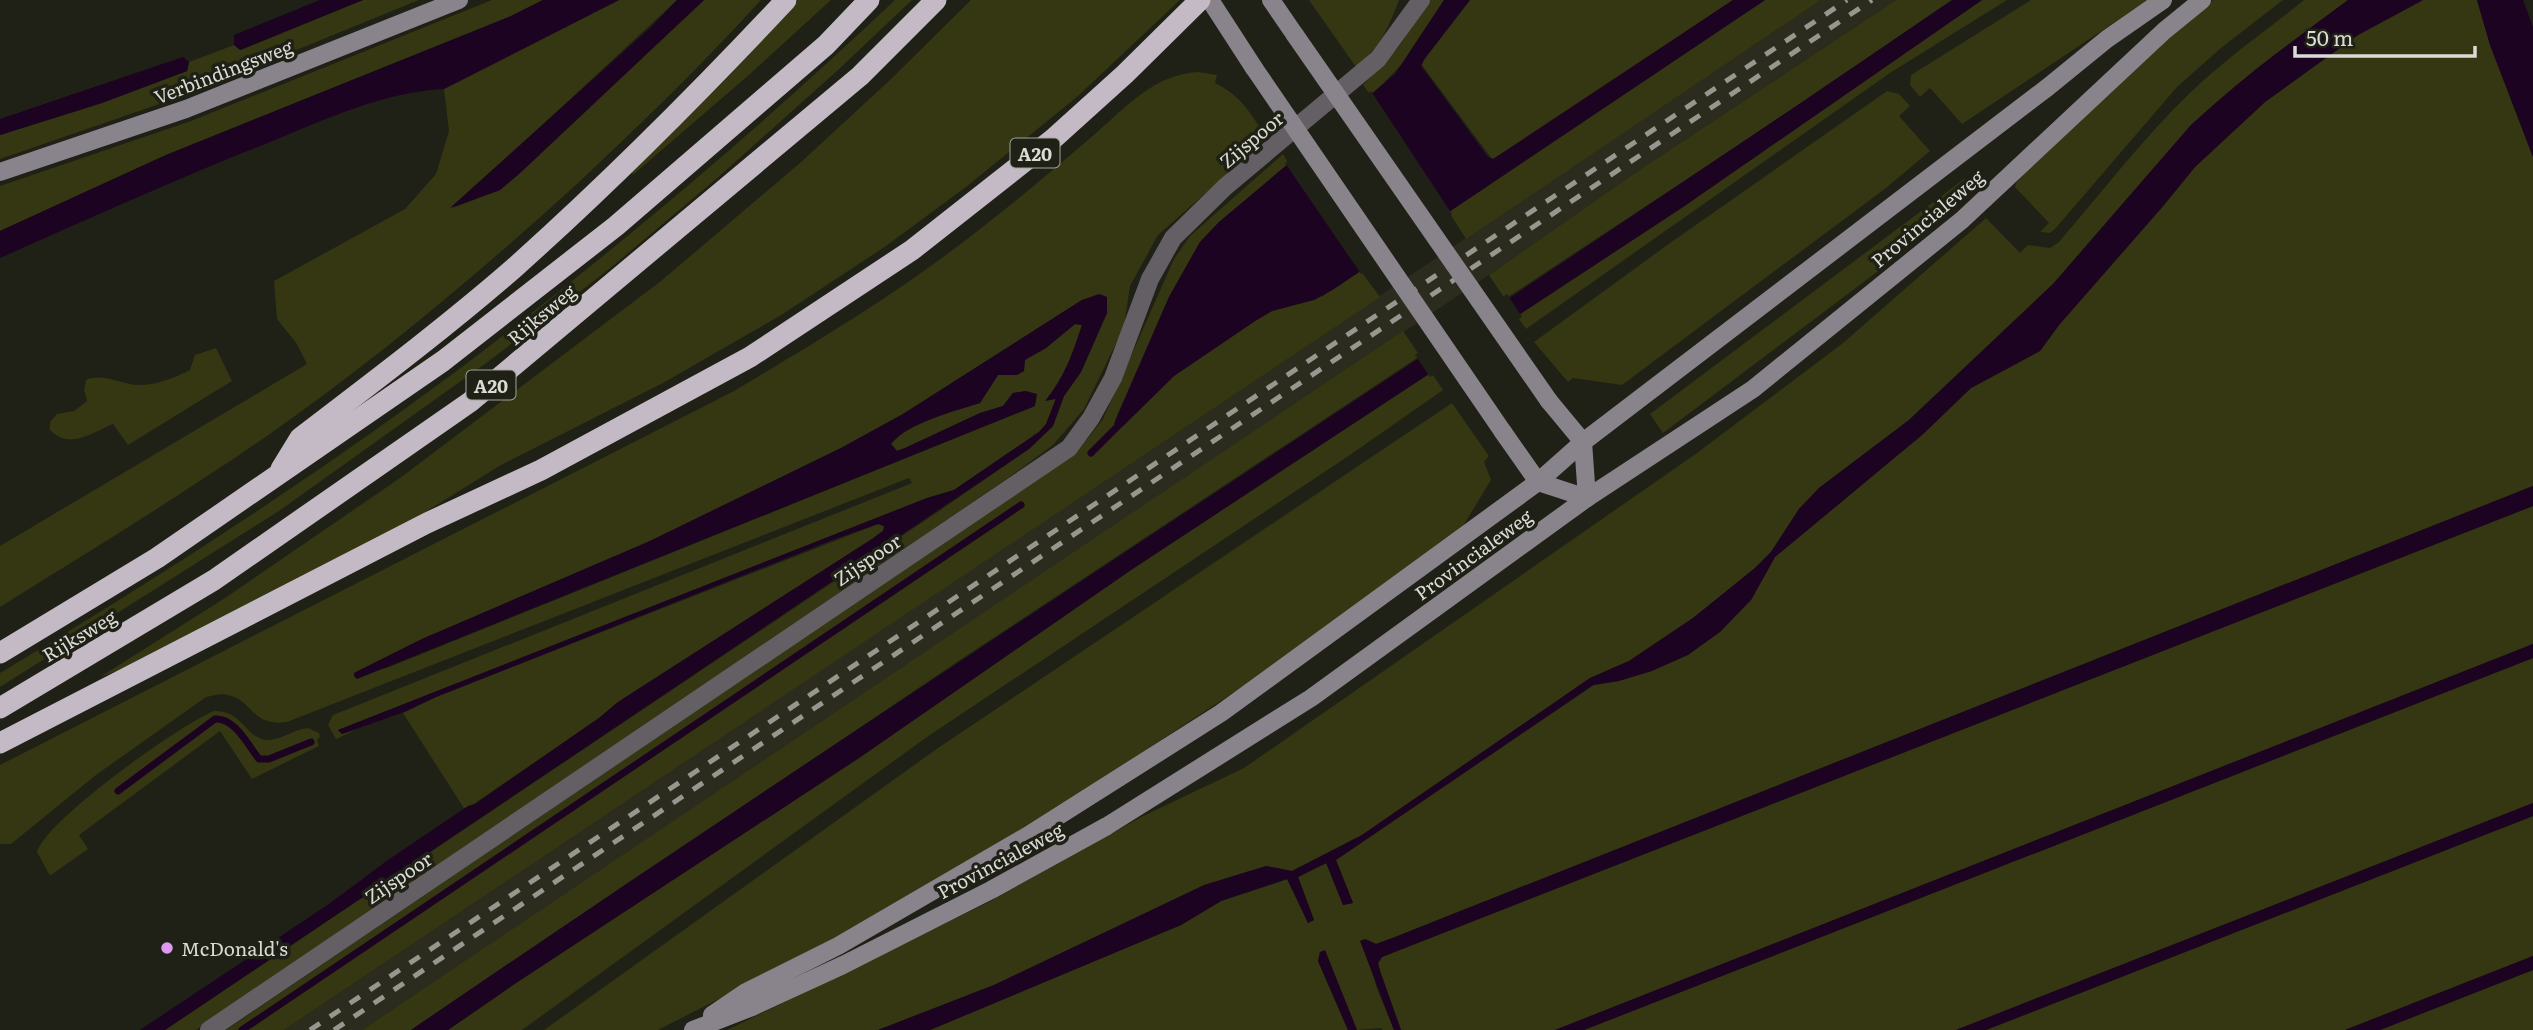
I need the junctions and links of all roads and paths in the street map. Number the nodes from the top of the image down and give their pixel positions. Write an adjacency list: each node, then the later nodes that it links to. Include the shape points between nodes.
1 (459, 0): 11 (main road, Verbindingsweg, via 186,109)
2 (786, 0): 13 (highway, A20, via 604,187 425,340 300,438)
3 (869, 0): 13 (highway, Rijksweg / A20, via 826,45 616,226 443,361)
4 (936, 0): 17 (highway, Rijksweg / A20, via 860,76 471,402 214,580)
5 (1200, 0): 18 (highway, A20, via 1053,139 912,250 750,356 541,470 427,523)
6 (1210, 0): 14 (main road, bridge)
7 (1271, 0): 12 (main road, bridge, via 1549,401)
8 (1421, 0): 19 (street, Zijspoor, via 1378,59 1225,187 1173,239 1150,279 1113,378 1069,447)
9 (2164, 0): 12 (main road, Provincialeweg)
10 (2202, 0): 15 (main road, Provincialeweg, via 1941,236 1753,389)
11 (0, 172)
12 (1583, 442): 14 (main road, Provincialeweg); 15 (main road)
13 (277, 477): 16 (highway, Rijksweg / A20, via 157,558)
14 (1538, 482): 15 (main road); 20 (main road, Provincialeweg, via 1210,720 1027,836 838,946 746,992)
15 (1587, 498): 20 (main road, Provincialeweg, via 1311,698 1107,826 844,965)
16 (0, 653)
17 (0, 708)
18 (0, 743)
19 (209, 1030)
20 (690, 1030)

